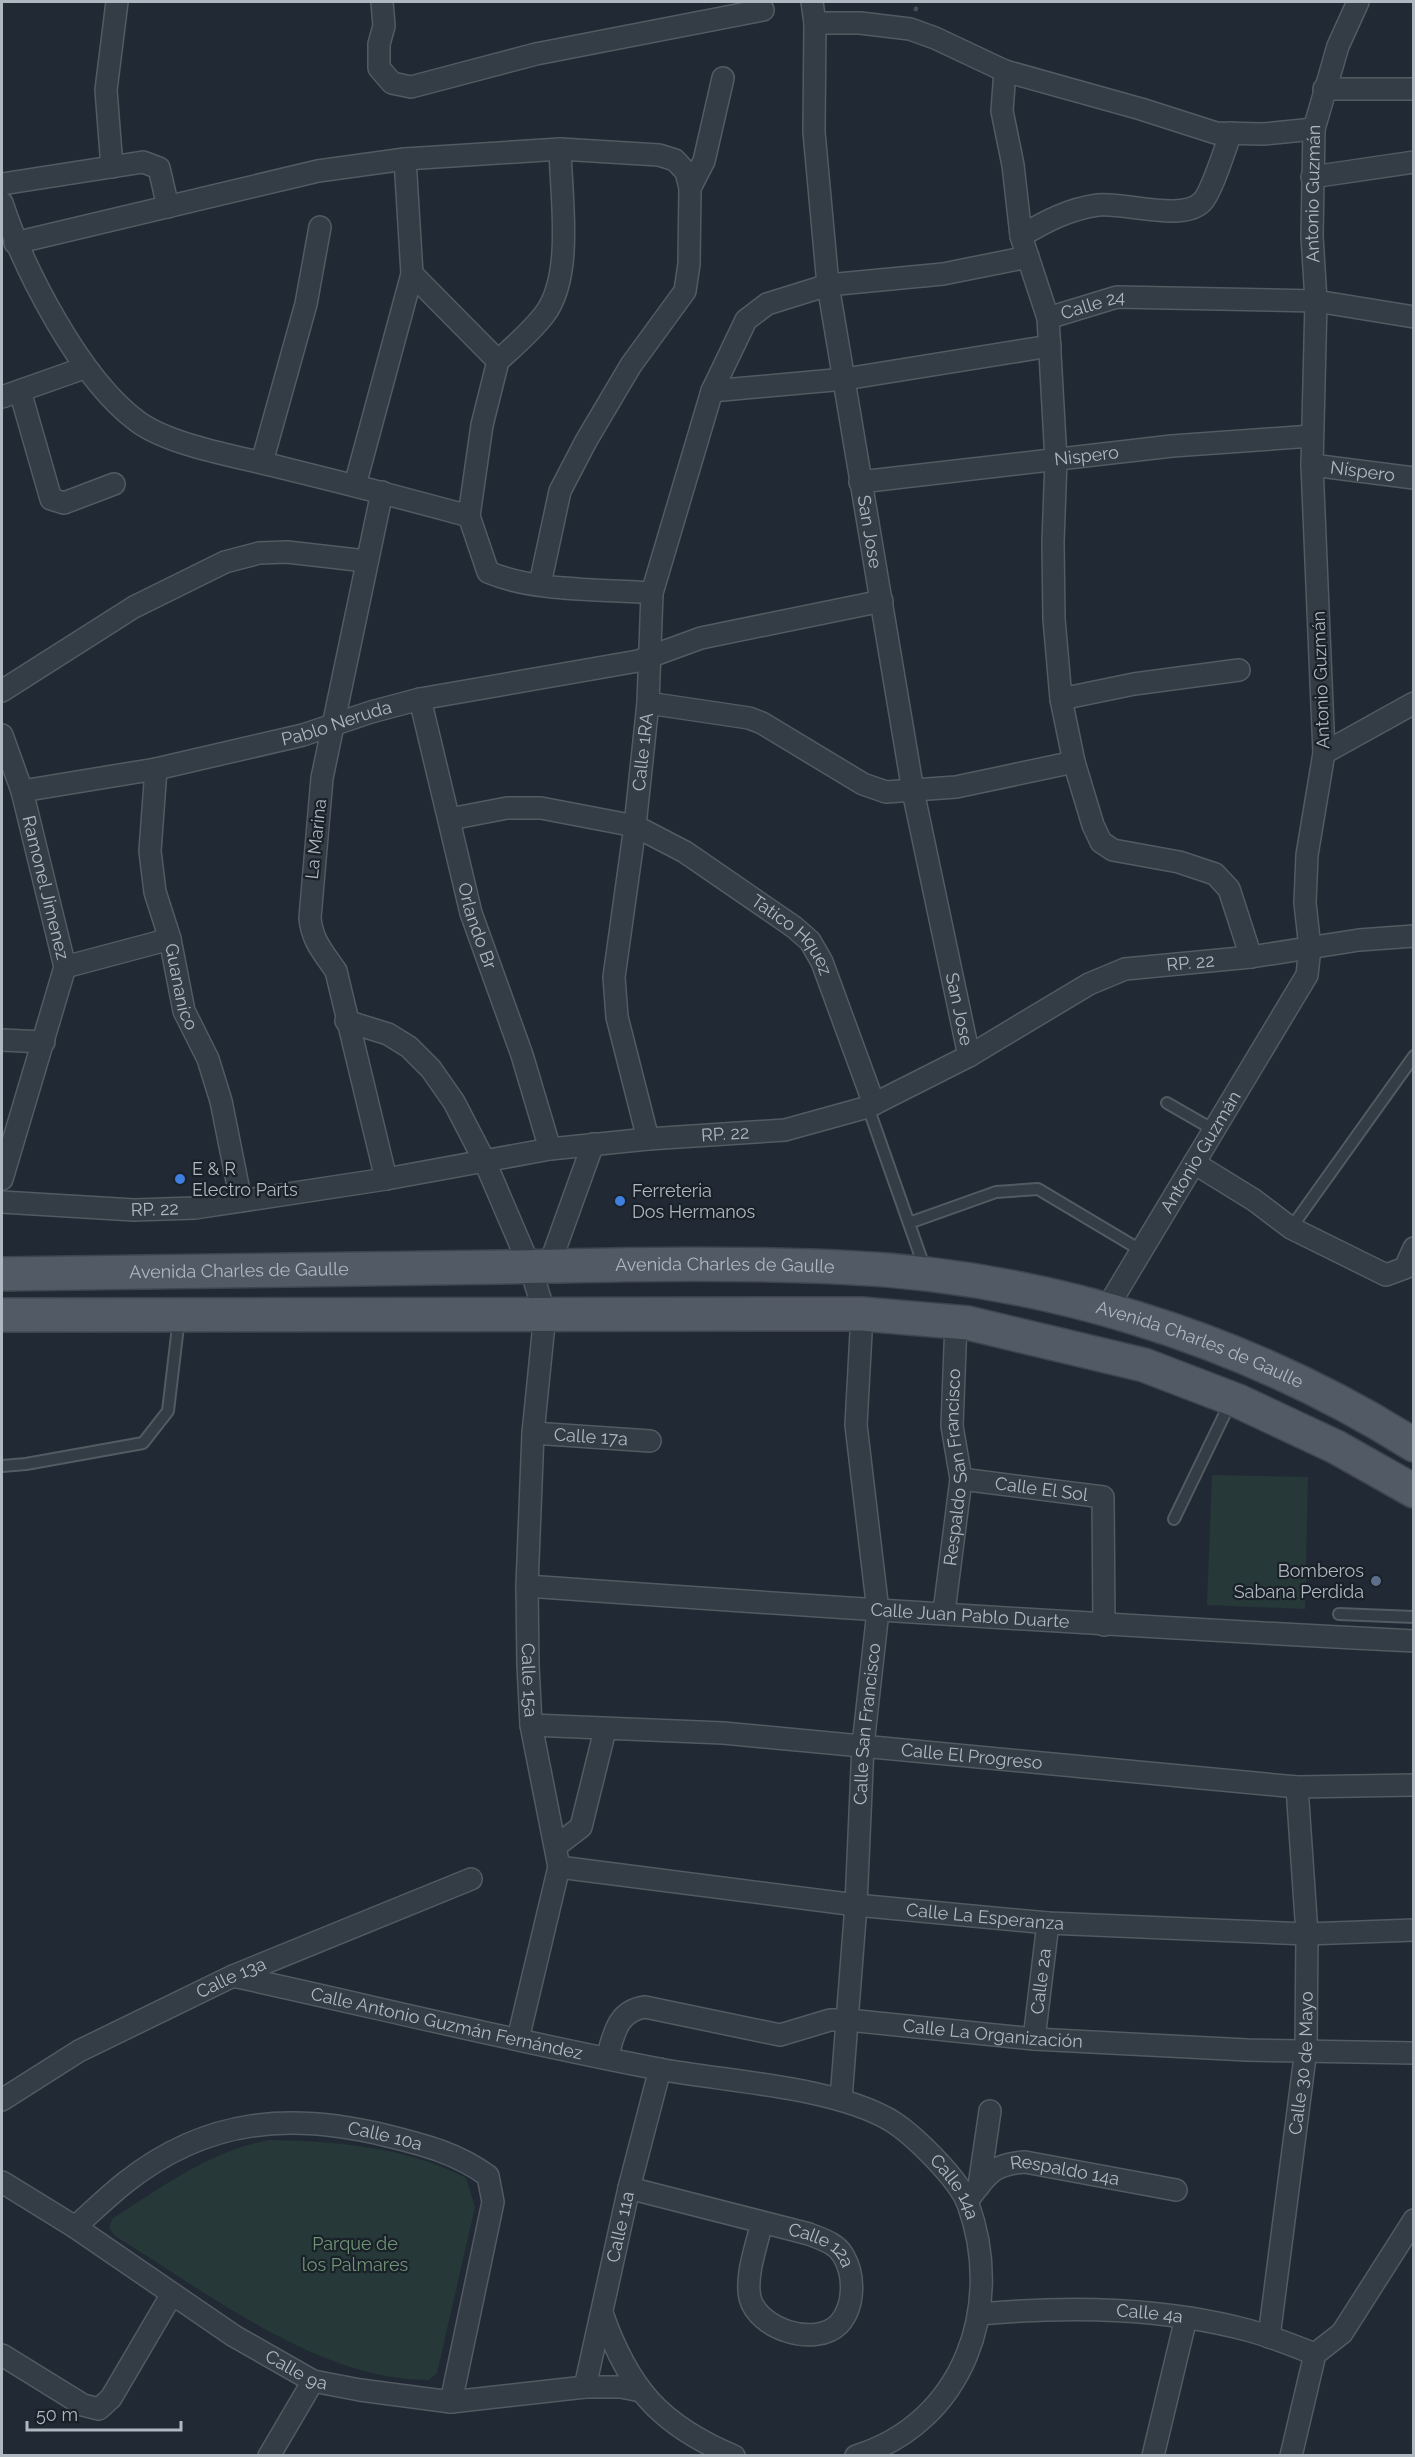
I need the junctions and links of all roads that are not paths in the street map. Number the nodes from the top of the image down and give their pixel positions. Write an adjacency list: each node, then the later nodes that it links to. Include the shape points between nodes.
1 (117, 2): 16 (street, via 105,90)
2 (382, 2): 5 (street, via 384,26 379,68 392,83 411,87 536,54)
3 (812, 2): 6 (street, San Jose)
4 (1358, 2): 9 (street, Antonio Guzmán)
5 (763, 10)
6 (815, 23): 7 (street, via 910,29); 27 (street, San Jose, via 814,132)
7 (1005, 71): 12 (street, via 1216,133); 23 (street, via 1002,111)
8 (723, 78): 19 (street, via 704,161)
9 (1324, 89): 10 (street); 11 (street, Antonio Guzmán)
10 (1413, 89)
11 (1314, 129): 12 (street); 17 (street, Antonio Guzmán)
12 (1231, 133): 23 (street, via 1203,201 1189,210 1085,207 1057,215)
13 (560, 149): 14 (street); 19 (street, via 659,154 675,160 686,172); 32 (street, via 563,267 557,290 544,315)
14 (405, 159): 21 (street, via 318,171); 26 (street)
15 (1413, 162): 17 (street)
16 (112, 167): 18 (street); 21 (street, via 154,164 159,168)
17 (1312, 177): 28 (street, Antonio Guzmán)
18 (2, 184)
19 (690, 188): 48 (street, via 685,291 631,365 560,491)
20 (2, 203): 24 (street)
21 (168, 207): 24 (street)
22 (320, 227): 39 (street, via 306,304)
23 (1021, 236): 25 (street)
24 (15, 243): 33 (street)
25 (1028, 257): 27 (street, Calle 1RA, via 943,274); 30 (street)
26 (412, 274): 32 (street); 44 (street)
27 (828, 285): 34 (street, San Jose); 35 (street, Calle 1RA, via 767,304 746,320)
28 (1316, 301): 29 (street, Calle 24); 30 (street, Calle 24, via 1117,297); 37 (street, Antonio Guzmán)
29 (1413, 317)
30 (1048, 318): 31 (street, Calle 24)
31 (1050, 346): 34 (street, Calle 24); 38 (street)
32 (498, 361): 46 (street, via 482,425)
33 (84, 368): 36 (street); 39 (street, via 137,422 189,445)
34 (846, 379): 35 (street, Calle 24); 42 (street, San Jose)
35 (712, 391): 49 (street, Calle 1RA)
36 (10, 394): 43 (street, via 51,499 64,503)
37 (1312, 436): 38 (street, Nispero, via 1172,446); 40 (street, Antonio Guzmán)
38 (1056, 460): 42 (street, Nispero); 55 (street, via 1054,619)
39 (262, 462): 44 (street)
40 (1312, 465): 41 (street, Níspero); 60 (street, Antonio Guzmán)
41 (1413, 478)
42 (860, 482): 50 (street, San Jose)
43 (114, 484)
44 (355, 485): 45 (street)
45 (382, 492): 46 (street); 47 (street, La Marina)
46 (469, 516): 48 (street, via 488,572)
47 (366, 561): 53 (street, via 287,552 225,562 134,607); 58 (street, La Marina)
48 (540, 584): 49 (street)
49 (652, 593): 51 (street, Calle 1RA)
50 (882, 601): 51 (street, Pablo Neruda, via 701,638); 64 (street, San Jose)
51 (651, 655): 54 (street, Pablo Neruda, via 638,661); 56 (street, Calle 1RA)
52 (1239, 670): 55 (street)
53 (2, 691)
54 (420, 699): 58 (street, Pablo Neruda); 65 (street, Orlando Br)
55 (1060, 699): 61 (street)
56 (648, 703): 64 (street, via 749,718 863,784 886,792); 66 (street, Calle 1RA)
57 (1413, 703): 60 (street)
58 (332, 724): 62 (street, Pablo Neruda, via 303,735); 72 (street, La Marina, via 322,778 310,918 318,948 336,971)
59 (2, 735): 63 (street, Ramonel Jimenez)
60 (1324, 753): 69 (street, Antonio Guzmán, via 1307,855 1305,903)
61 (1074, 762): 64 (street, via 956,787); 70 (street, via 1101,842 1113,850 1179,862 1215,874 1229,889)
62 (156, 769): 63 (street, Pablo Neruda); 68 (street, Guananico, via 150,831 152,876)
63 (22, 791): 71 (street, Ramonel Jimenez)
64 (914, 791): 75 (street, San Jose)
65 (450, 819): 66 (street, Tatico Hquez, via 507,808 541,808); 82 (street, Orlando Br, via 471,913 522,1055)
66 (635, 826): 78 (street, Tatico Hquez, via 685,852 810,941 822,962); 80 (street, Calle 1RA, via 613,996)
67 (1413, 936): 69 (street, RP. 22)
68 (170, 939): 71 (street); 87 (street, Guananico, via 183,1006 208,1059 221,1101)
69 (1310, 948): 70 (street, RP. 22); 79 (street, Antonio Guzmán, via 1307,975)
70 (1251, 957): 75 (street, RP. 22, via 1139,966 1106,975)
71 (65, 968): 74 (street, Ramonel Jimenez)
72 (346, 1021): 83 (street, via 388,1034 409,1047 454,1102); 86 (street, La Marina)
73 (2, 1040): 74 (street)
74 (44, 1042): 85 (street, Ramonel Jimenez)
75 (969, 1056): 78 (street, RP. 22)
76 (1413, 1056): 90 (lane)
77 (1167, 1103): 79 (lane)
78 (871, 1106): 80 (street, RP. 22, via 785,1130); 89 (lane)
79 (1214, 1130): 84 (street, Antonio Guzmán)
80 (648, 1139): 81 (street, RP. 22)
81 (593, 1144): 82 (street, RP. 22); 93 (street)
82 (550, 1149): 83 (street, RP. 22)
83 (485, 1161): 86 (street, RP. 22); 93 (street)
84 (1194, 1163): 90 (street); 92 (street, Antonio Guzmán)
85 (2, 1179)
86 (387, 1179): 87 (street, RP. 22)
87 (241, 1201): 88 (street, RP. 22, via 148,1210)
88 (2, 1202)
89 (909, 1223): 92 (lane, via 996,1192 1038,1189); 95 (lane)
90 (1291, 1228): 91 (street, via 1386,1275 1405,1268)
91 (1413, 1248)
92 (1142, 1251): 96 (street, Antonio Guzmán)
93 (540, 1266): 94 (main road, Avenida Charles de Gaulle); 95 (main road, Avenida Charles de Gaulle, via 838,1267); 98 (street)
94 (2, 1274)
95 (927, 1275): 96 (main road, Avenida Charles de Gaulle, via 1014,1287)
96 (1107, 1308): 105 (main road, Avenida Charles de Gaulle, via 1301,1382)
97 (180, 1314): 98 (main road, Avenida Charles de Gaulle); 100 (main road, Avenida Charles de Gaulle); 106 (lane, via 168,1411 143,1443)
98 (545, 1314): 99 (main road, Avenida Charles de Gaulle); 103 (street, Calle 15a)
99 (862, 1314): 101 (main road, Avenida Charles de Gaulle); 111 (street, Calle San Francisco, via 856,1425)
100 (2, 1315)
101 (956, 1322): 102 (main road, Avenida Charles de Gaulle, via 1144,1365); 107 (street, Respaldo San Francisco, via 952,1426)
102 (1232, 1398): 108 (main road, Avenida Charles de Gaulle, via 1336,1447); 109 (lane)
103 (533, 1433): 104 (street, Calle 17a); 110 (street, Calle 15a)
104 (650, 1441)
105 (1413, 1445)
106 (2, 1466)
107 (961, 1479): 112 (street, Respaldo San Francisco); 115 (street, Calle El Sol, via 1103,1497)
108 (1413, 1491)
109 (1174, 1519)
110 (527, 1586): 111 (street, Calle Juan Pablo Duarte); 117 (street, Calle 15a)
111 (878, 1611): 112 (street, Calle Juan Pablo Duarte); 119 (street, Calle San Francisco)
112 (944, 1612): 115 (street, Calle Juan Pablo Duarte)
113 (1339, 1614): 114 (lane)
114 (1413, 1617)
115 (1104, 1625): 116 (street, Calle Juan Pablo Duarte)
116 (1413, 1641)
117 (531, 1725): 118 (street, Calle El Progreso); 122 (street, Calle 15a)
118 (605, 1730): 119 (street, Calle El Progreso); 122 (street, via 581,1827)
119 (863, 1745): 121 (street, Calle El Progreso); 124 (street, Calle San Francisco)
120 (1413, 1785): 121 (street, Calle El Progreso)
121 (1297, 1787): 127 (street, Calle 30 de Mayo)
122 (558, 1857): 124 (street, Calle La Esperanza); 130 (street, Calle 15a)
123 (471, 1879): 128 (street, Calle 13a)
124 (856, 1905): 125 (street, Calle La Esperanza); 129 (street, Calle San Francisco)
125 (1048, 1923): 127 (street, Calle La Esperanza); 131 (street, Calle 2a)
126 (1413, 1930): 127 (street, Calle La Esperanza)
127 (1307, 1934): 132 (street, Calle 30 de Mayo)
128 (233, 1976): 130 (street, Calle Antonio Guzmán Fernández); 137 (street, Calle 13a, via 79,2051)
129 (848, 2020): 131 (street, Calle La Organización); 134 (street, Calle La Organización, via 830,2020 780,2035 657,2008 634,2008 617,2024); 136 (street, Calle San Francisco)
130 (518, 2038): 134 (street, Calle Antonio Guzmán Fernández)
131 (1034, 2039): 132 (street, Calle La Organización, via 1247,2050)
132 (1306, 2049): 133 (street, Calle La Organización); 150 (street, Calle 30 de Mayo)
133 (1413, 2053)
134 (607, 2058): 135 (street, Calle Antonio Guzmán Fernández)
135 (660, 2069): 136 (street, Calle 14a); 140 (street, Calle 11a)
136 (841, 2099): 142 (street, Calle 14a, via 889,2120 919,2141)
137 (2, 2100)
138 (990, 2111): 142 (street)
139 (2, 2182): 145 (street, Calle 9a)
140 (629, 2188): 144 (street, Calle 12a); 147 (street, Calle 11a)
141 (1176, 2190): 142 (street, Respaldo 14a, via 1025,2162 1005,2163 988,2174)
142 (973, 2193): 148 (street, Calle 14a, via 980,2272)
143 (1413, 2220): 151 (street, via 1342,2333)
144 (762, 2222): 144 (street, Calle 12a, via 809,2234 829,2242 843,2254 853,2291 838,2324 824,2332 803,2334 779,2328 755,2310 750,2282)
145 (75, 2227): 146 (street, Calle 9a); 156 (street, Calle 10a, via 126,2181 160,2158 209,2134 258,2124 309,2122 360,2129 454,2155 488,2176 493,2202)
146 (172, 2294): 152 (street, via 111,2398 99,2409 83,2404); 153 (street, Calle 9a, via 234,2336)
147 (602, 2312): 154 (street, Calle 11a); 155 (street, via 612,2343)
148 (979, 2314): 149 (street, Calle 4a, via 1037,2309 1122,2310); 159 (street, Calle 14a, via 968,2355 948,2392 916,2425)
149 (1186, 2318): 150 (street, Calle 4a); 160 (street)
150 (1269, 2337): 151 (street, Calle 4a)
151 (1315, 2354): 161 (street)
152 (2, 2355)
153 (313, 2381): 156 (street, Calle 9a); 157 (street)
154 (585, 2387): 155 (street, Calle 9a); 156 (street, Calle 9a)
155 (641, 2391): 158 (street, via 667,2420)
156 (451, 2402)
157 (269, 2456)
158 (734, 2456)
159 (856, 2456)
160 (1153, 2456)
161 (1291, 2456)

